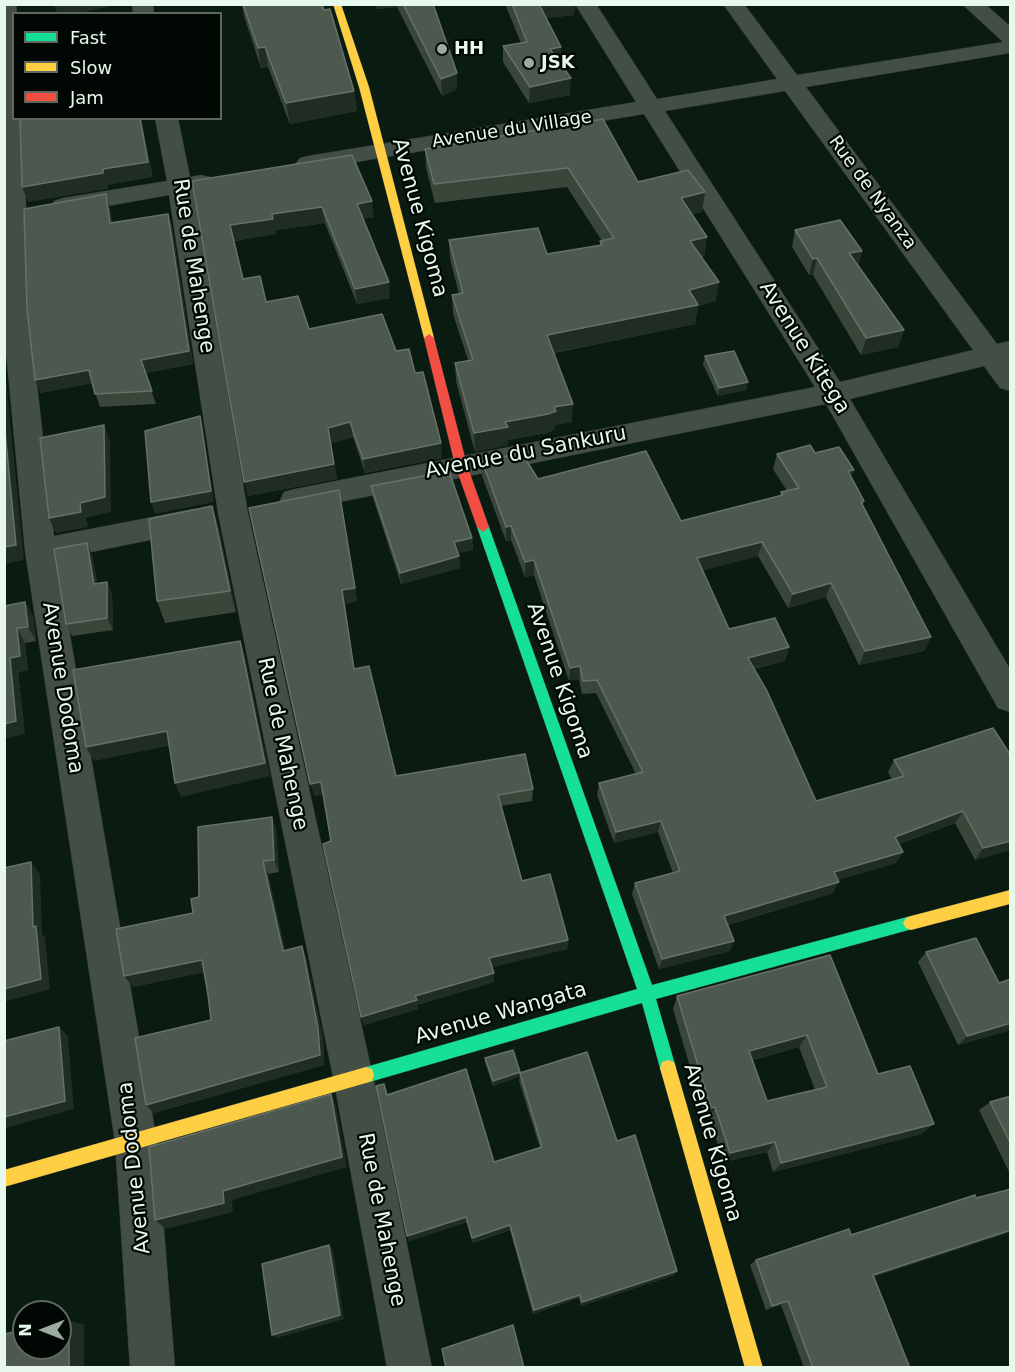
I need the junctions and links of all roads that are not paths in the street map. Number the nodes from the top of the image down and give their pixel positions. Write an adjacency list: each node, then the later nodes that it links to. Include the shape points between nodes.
1 (5, 4): 15 (street, Avenue Dodoma, via 9,27)
2 (337, 4): 11 (street, Avenue Kigoma, via 364,87)
3 (585, 4): 9 (street, Avenue Kitega)
4 (733, 4): 8 (street, Rue de Nyanza)
5 (972, 4): 6 (street)
6 (1011, 37)
7 (1011, 47): 8 (street, Avenue du Village)
8 (791, 83): 9 (street, Avenue du Village); 16 (street, Rue de Nyanza)
9 (652, 107): 11 (street, Avenue du Village); 18 (street, Avenue Kitega)
10 (166, 120): 14 (street, Rue de Mahenge)
11 (379, 151): 12 (street, Avenue du Village); 19 (street, Avenue Kigoma)
12 (286, 167)
13 (227, 177): 14 (street)
14 (180, 186): 15 (street); 20 (street, Rue de Mahenge)
15 (14, 215): 21 (street, Avenue Dodoma, via 17,322)
16 (1000, 352): 17 (street, Rue de Nyanza); 18 (street, Avenue du Sankuru)
17 (1011, 381)
18 (833, 393): 19 (street, Avenue du Sankuru); 22 (street, Avenue Kitega)
19 (461, 465): 20 (street, Avenue du Sankuru); 24 (street, Avenue Kigoma)
20 (252, 509): 21 (street, Avenue du Sankuru); 25 (street, Rue de Mahenge)
21 (40, 552): 26 (street, Avenue Dodoma)
22 (1011, 698)
23 (1011, 897): 24 (street, Avenue Wangata)
24 (647, 994): 25 (street, Avenue Wangata); 30 (street, Avenue Kigoma)
25 (353, 1077): 26 (street, Avenue Wangata); 29 (street, Rue de Mahenge)
26 (136, 1142): 27 (street, Avenue Wangata); 28 (street, Avenue Dodoma)
27 (4, 1179)
28 (153, 1368)
29 (410, 1368)
30 (754, 1368)

